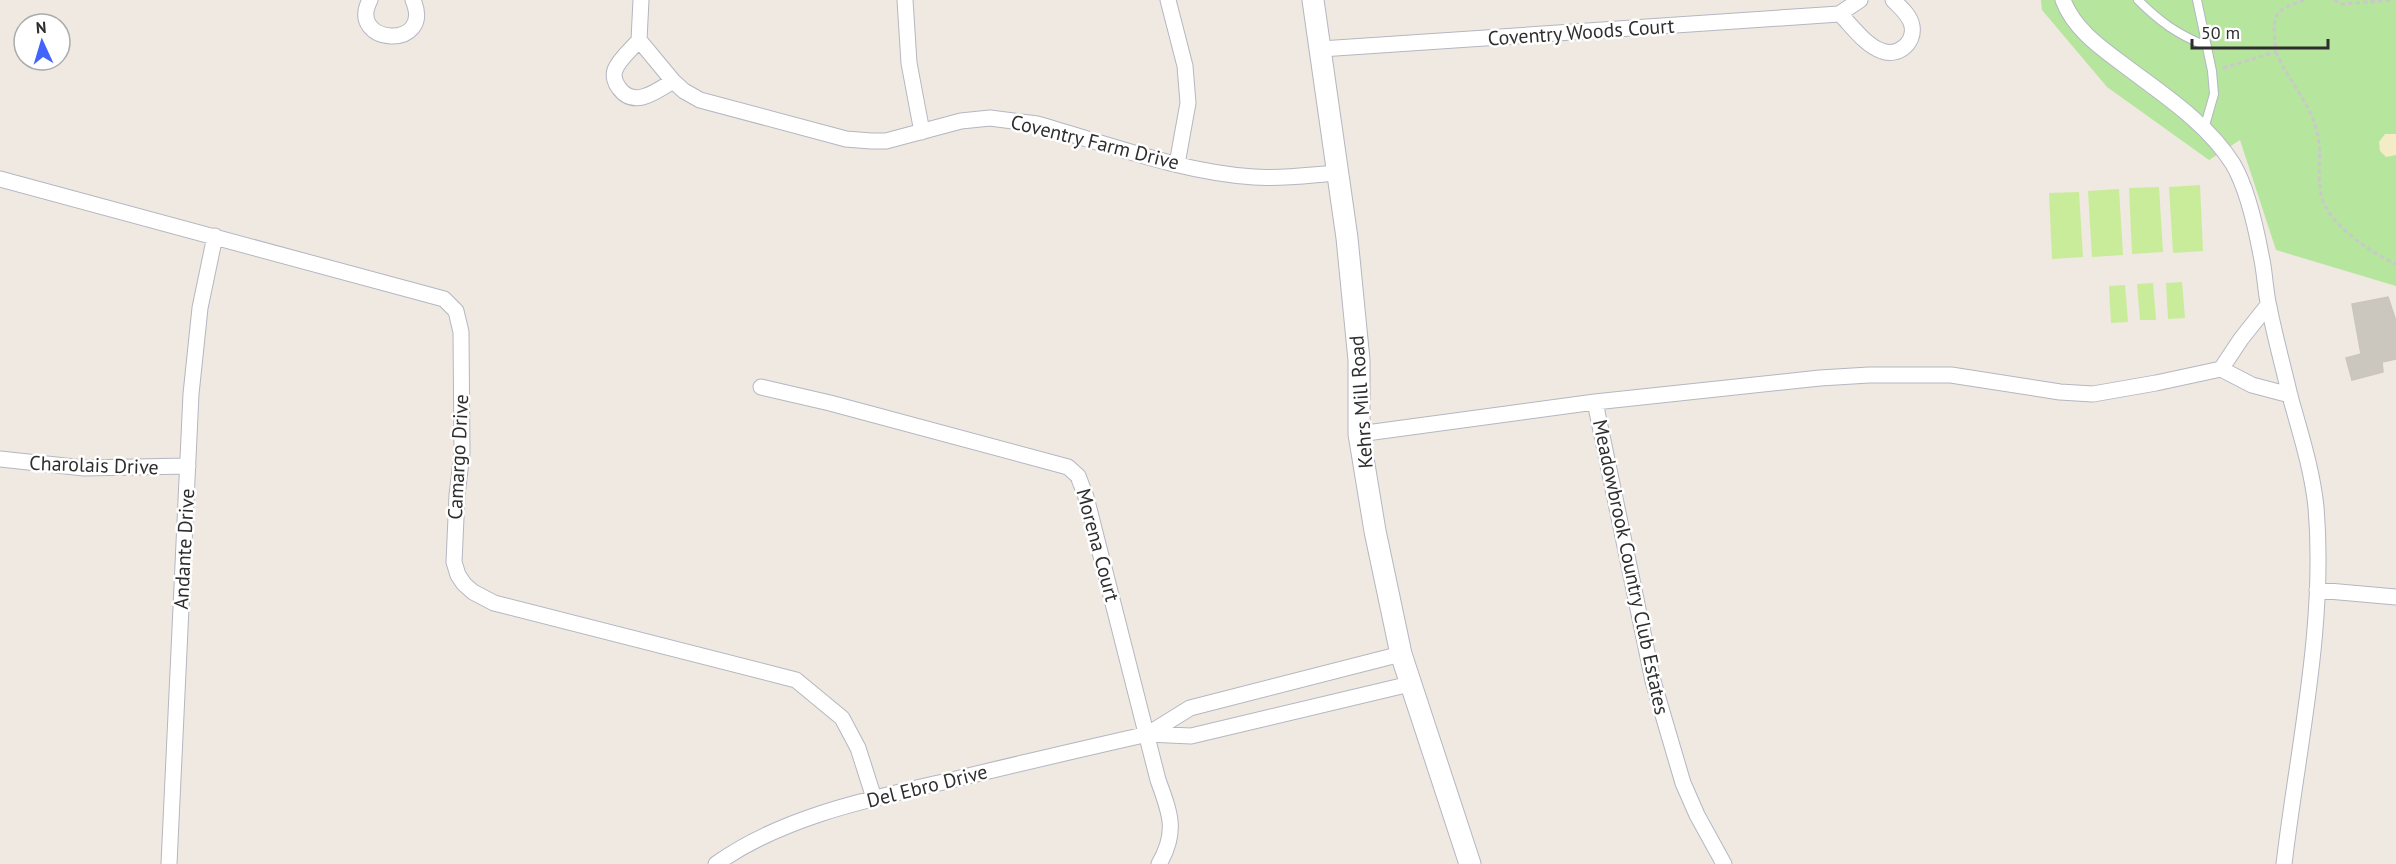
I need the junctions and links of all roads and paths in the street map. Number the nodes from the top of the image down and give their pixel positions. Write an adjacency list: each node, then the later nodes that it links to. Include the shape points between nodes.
1 (370, 0): 2 (street, via 367,11 371,27 392,38 411,28 416,14)
2 (413, 0)
3 (641, 0): 16 (street)
4 (904, 0): 23 (street, via 909,63)
5 (1168, 0): 24 (street, via 1185,66 1188,103)
6 (1313, 0): 18 (main road, Kehrs Mill Road)
7 (1860, 0): 15 (street)
8 (1893, 0): 15 (street, via 1912,25 1910,41 1896,52 1887,53 1873,46)
9 (2062, 0): 22 (street, via 2073,20 2097,45)
10 (2138, 0): 17 (lane, via 2181,36)
11 (2197, 0): 17 (lane)
12 (2306, 0): 19 (path, via 2279,12 2272,26)
13 (2334, 0): 14 (path, via 2342,4)
14 (2393, 0)
15 (1840, 14): 18 (street, Coventry Woods Court)
16 (639, 40): 21 (street, Coventry Farm Drive); 21 (street, via 616,66 614,74 620,90 627,96 643,98)
17 (2206, 45): 20 (lane)
18 (1321, 49): 25 (main road, Kehrs Mill Road)
19 (2276, 52): 20 (path); 28 (path, via 2315,124 2320,145 2320,193 2328,213)
20 (2212, 71): 22 (lane, via 2214,94)
21 (673, 81): 23 (street, Coventry Farm Drive, via 700,100 846,139 886,141)
22 (2204, 129): 29 (street, via 2235,167 2261,256)
23 (922, 132): 24 (street, Coventry Farm Drive, via 961,121 1013,119)
24 (1177, 164): 25 (street, Coventry Farm Drive, via 1256,177)
25 (1336, 172): 34 (main road, Kehrs Mill Road, via 1359,360)
26 (0, 179): 27 (street, Camargo Drive)
27 (215, 236): 36 (street, Andante Drive, via 200,308); 42 (street, Camargo Drive, via 444,299 456,311 461,332 462,453 454,562 458,575 473,592 494,603 796,680 842,718 858,748)
28 (2396, 264)
29 (2268, 305): 30 (street); 32 (street)
30 (2221, 369): 32 (street, via 2252,385); 33 (street, Meadowbrook Country Club Estates, via 2093,394 1951,375 1869,375)
31 (761, 387): 41 (street, Morena Court, via 1068,467 1078,476 1086,497)
32 (2290, 395): 37 (street, via 2306,450 2316,506)
33 (1595, 402): 34 (street, Meadowbrook Country Club Estates); 47 (street, Meadowbrook Country Club Estates, via 1653,681 1683,783)
34 (1359, 434): 39 (main road, Kehrs Mill Road)
35 (0, 459): 36 (street, Charolais Drive, via 84,468)
36 (188, 466): 43 (street, Andante Drive)
37 (2318, 590): 38 (street); 48 (street)
38 (2396, 597)
39 (1401, 654): 40 (main road, Kehrs Mill Road); 41 (street, Del Ebro Drive, via 1190,708)
40 (1410, 684): 41 (street, Del Ebro Drive, via 1191,736); 46 (main road, Kehrs Mill Road)
41 (1148, 734): 42 (street, Del Ebro Drive); 45 (street, Morena Court, via 1172,831)
42 (874, 798): 44 (street, Del Ebro Drive, via 787,826)
43 (169, 864)
44 (716, 864)
45 (1159, 864)
46 (1470, 864)
47 (1724, 864)
48 (2284, 864)

